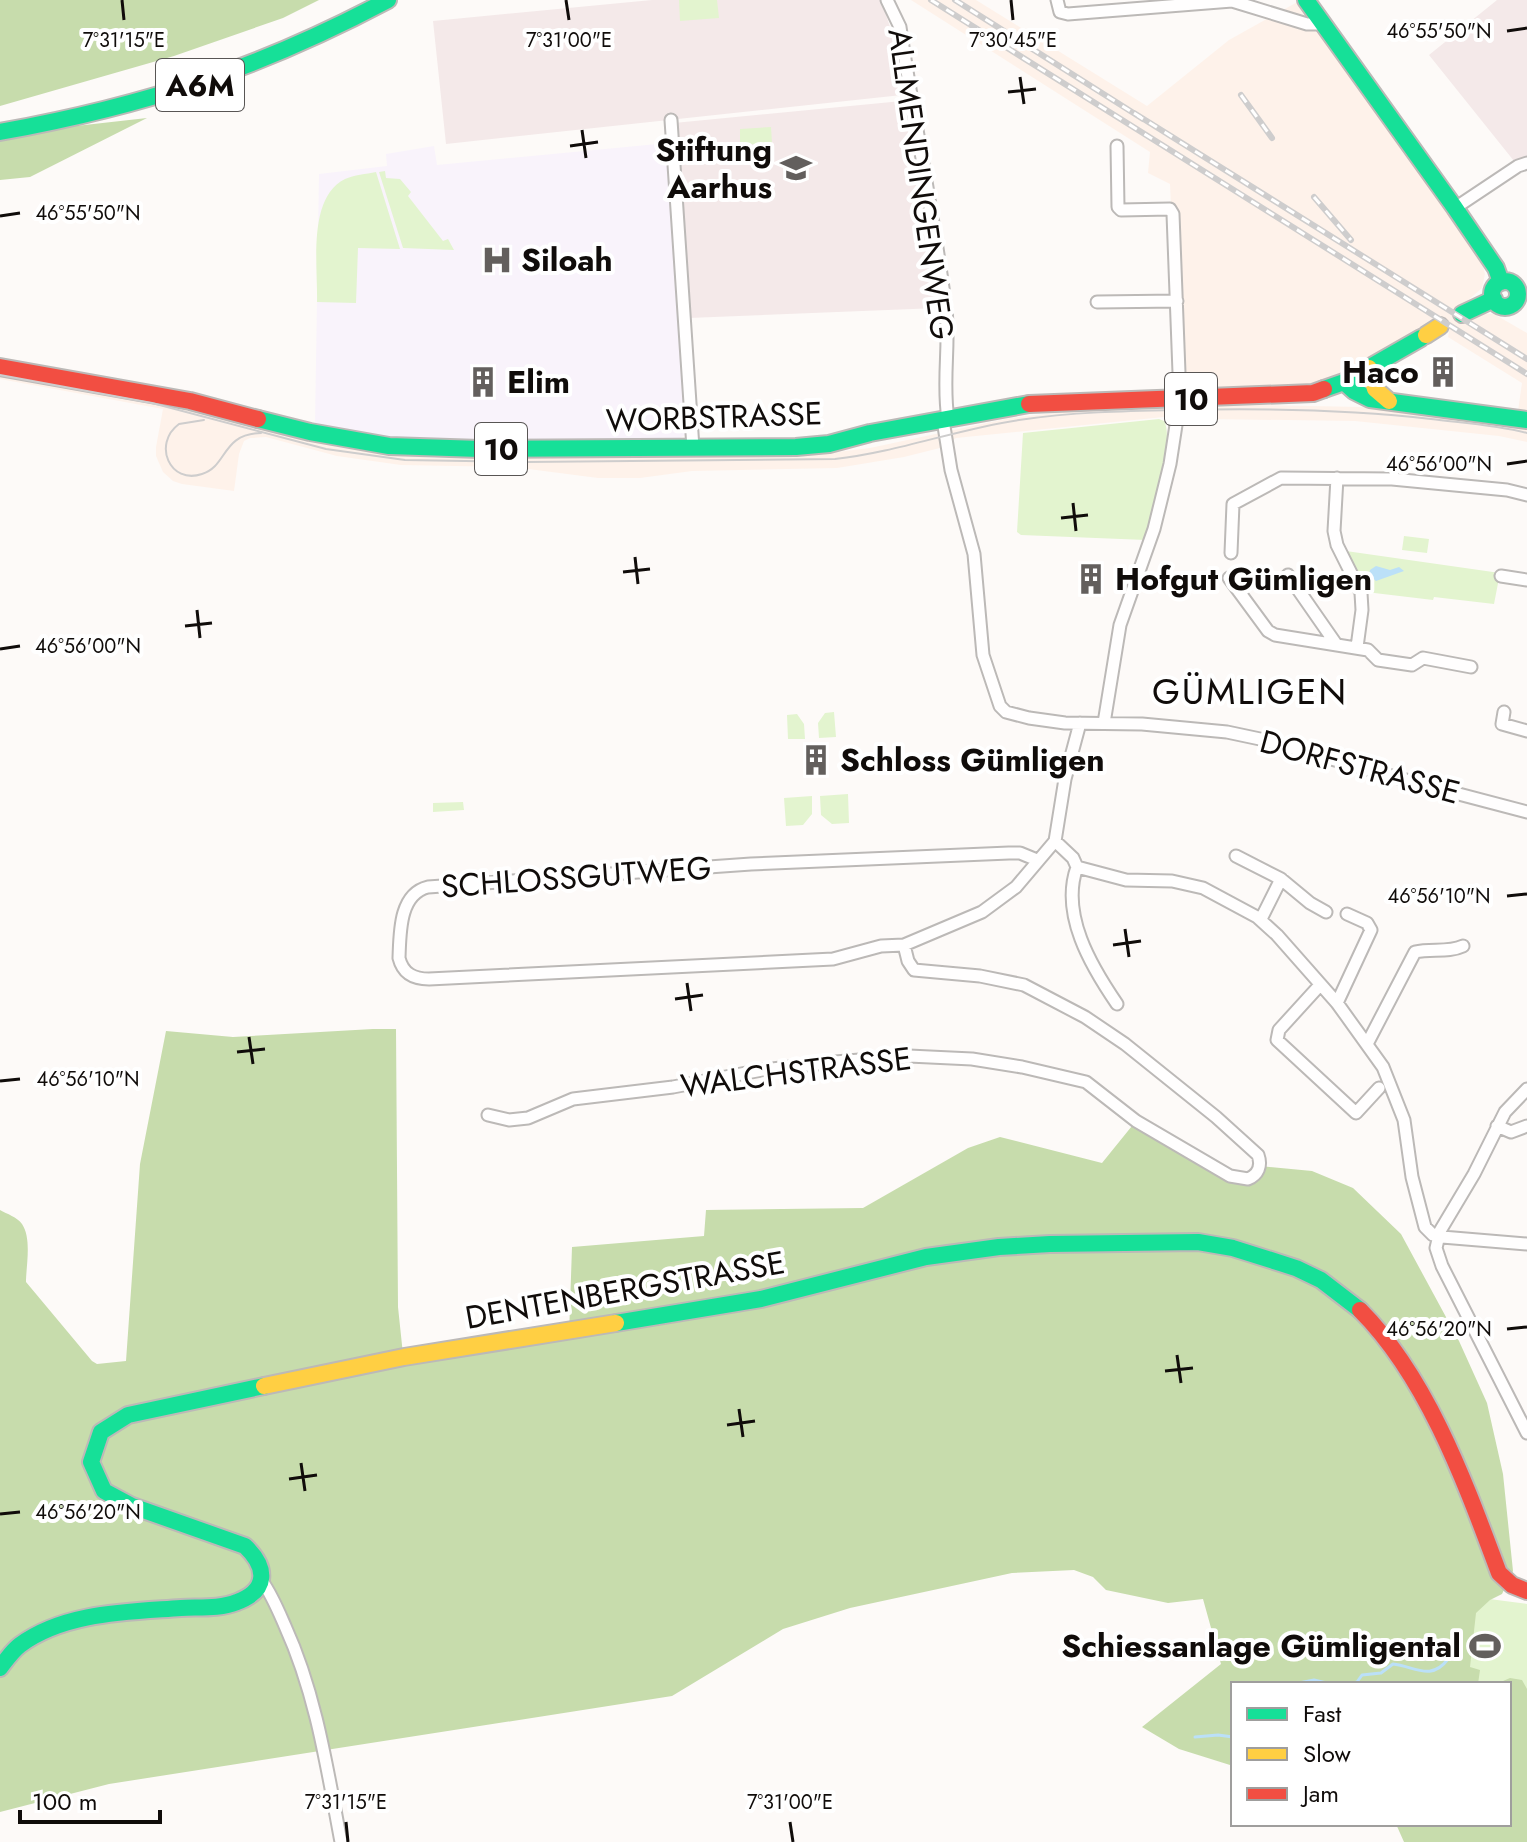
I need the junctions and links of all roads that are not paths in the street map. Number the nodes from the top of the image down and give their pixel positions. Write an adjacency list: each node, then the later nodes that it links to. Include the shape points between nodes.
1 (373, 0): 9 (main road, A6M, via 291,42 198,79 113,103)
2 (388, 0): 10 (main road, A6M, via 294,49 210,82 115,110)
3 (887, 0): 26 (street, ALLMENDINGENWEG, via 900,27 935,229 947,326)
4 (1057, 0): 6 (street, via 1060,12 1068,14)
5 (1306, 0): 7 (main road)
6 (1237, 1): 7 (street, via 1307,24)
7 (1323, 24): 13 (main road)
8 (671, 120): 29 (street)
9 (0, 125)
10 (0, 132)
11 (1117, 146): 17 (street, via 1118,207 1170,209 1173,214)
12 (1527, 163): 13 (street)
13 (1455, 208): 14 (main road)
14 (1501, 282): 15 (main road); 16 (main road)
15 (1522, 292): 16 (main road, via 1508,306)
16 (1494, 299): 19 (main road)
17 (1177, 301): 18 (street); 24 (street)
18 (1097, 302)
19 (1462, 314)
20 (1429, 333): 22 (main road, WORBSTRASSE / 10)
21 (0, 367): 29 (main road, WORBSTRASSE / 10, via 190,401 389,446)
22 (1369, 368): 23 (main road, WORBSTRASSE / 10); 25 (main road, via 1375,389)
23 (1344, 382): 24 (main road, WORBSTRASSE / 10, via 1298,395); 25 (main road, via 1365,398)
24 (1180, 399): 26 (main road, WORBSTRASSE / 10, via 1039,402)
25 (1389, 401): 27 (main road)
26 (945, 420): 29 (main road, WORBSTRASSE / 10, via 812,446); 40 (street, ALLMENDINGENWEG, via 953,480 974,554 983,655)
27 (1527, 420)
28 (1176, 425): 43 (street, via 1154,529 1120,625)
29 (693, 448)
30 (1337, 478): 31 (street, via 1434,482); 32 (street, via 1281,478 1237,501); 38 (street, via 1334,531 1361,593)
31 (1527, 495)
32 (1231, 553)
33 (1288, 575): 37 (street)
34 (1501, 576): 36 (street)
35 (1229, 578): 37 (street, via 1268,631)
36 (1527, 580)
37 (1336, 644): 38 (street)
38 (1357, 647): 39 (street, via 1378,660 1412,665 1423,658)
39 (1471, 667)
40 (1003, 709): 42 (street, DORFSTRASSE, via 1018,716)
41 (1504, 712): 44 (street, via 1502,724)
42 (1080, 723): 43 (street, DORFSTRASSE); 46 (street)
43 (1104, 723): 45 (street, DORFSTRASSE, via 1260,739)
44 (1527, 731)
45 (1527, 812)
46 (1055, 841): 48 (street); 49 (street)
47 (1236, 856): 50 (street)
48 (1037, 860): 54 (street, via 993,906); 54 (street, SCHLOSSGUTWEG, via 1009,853 751,864 428,887 407,901 399,958 411,976 429,979 814,962)
49 (1077, 867): 53 (street, via 1126,880 1203,888); 58 (street, via 1079,934)
50 (1281, 879): 51 (street); 53 (street)
51 (1326, 912)
52 (1347, 914): 57 (street, via 1371,930)
53 (1261, 919): 56 (street)
54 (904, 945): 62 (street, WALCHSTRASSE, via 914,970 1024,985 1085,1017 1226,1125 1258,1155 1257,1172 1248,1179 1230,1176 1136,1121 1086,1082 972,1059 909,1056 762,1070 573,1099 528,1118)
55 (1463, 946): 59 (street, via 1415,952)
56 (1320, 985): 57 (street); 60 (street, via 1279,1030 1277,1040 1356,1113)
57 (1337, 1003): 59 (street)
58 (1117, 1004)
59 (1367, 1044): 65 (street, via 1392,1086 1404,1120 1425,1227)
60 (1379, 1088)
61 (1527, 1089): 63 (street)
62 (488, 1115)
63 (1497, 1126): 64 (street, via 1511,1132); 65 (street)
64 (1527, 1126)
65 (1438, 1236): 66 (street); 67 (street, via 1442,1266)
66 (1527, 1244)
67 (1527, 1433)
68 (262, 1581): 69 (main road, DENTENBERGSTRASSE, via 258,1561 245,1546 104,1491 91,1462 101,1432 128,1415 404,1357 761,1299 926,1257 999,1247 1177,1241 1233,1248 1296,1268 1351,1301 1378,1328 1458,1463 1499,1573); 70 (main road, via 253,1594 233,1604 124,1612 57,1627 20,1642); 71 (street, via 292,1641 314,1705)
69 (1527, 1591)
70 (0, 1668)
71 (341, 1842)

